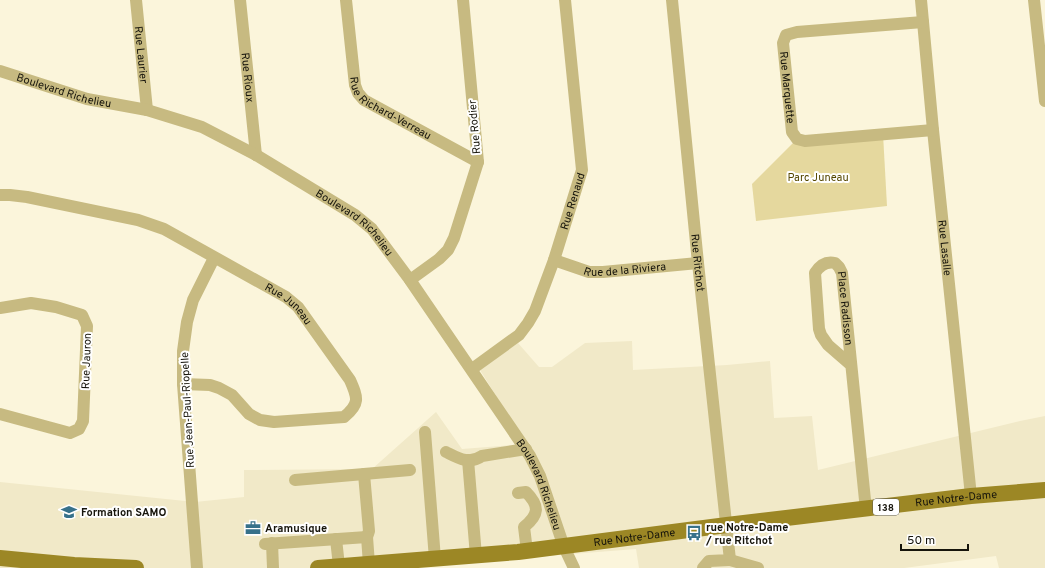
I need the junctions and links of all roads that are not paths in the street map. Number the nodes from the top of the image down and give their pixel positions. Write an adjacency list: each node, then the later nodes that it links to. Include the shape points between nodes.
1 (136, 0): 12 (street, Rue Laurier)
2 (240, 0): 14 (street, Rue Rioux)
3 (346, 0): 15 (street, Rue Richard-Verreau, via 358,94 364,100)
4 (463, 0): 15 (street, Rue Rodier)
5 (565, 0): 18 (street, Rue Renaud, via 582,170)
6 (672, 0): 19 (street, Rue Ritchot)
7 (921, 0): 9 (street, Rue Lasalle)
8 (1034, 0): 11 (street)
9 (923, 22): 13 (street, Rue Lasalle); 13 (street, Rue Marquette, via 797,32 786,35 783,43 792,132 797,139 805,141)
10 (0, 71): 12 (street, Boulevard Richelieu, via 87,99)
11 (1045, 101)
12 (147, 110): 14 (street, Boulevard Richelieu, via 202,127)
13 (933, 130): 35 (street, Rue Lasalle)
14 (256, 156): 20 (street, Boulevard Richelieu, via 356,215 372,229)
15 (478, 162): 20 (street, Rue Rodier, via 448,250)
16 (0, 195): 17 (street, Rue Juneau, via 27,197 138,220 164,229)
17 (214, 258): 24 (street, Rue Jean-Paul-Riopelle, via 193,300 187,322 183,351); 24 (street, Rue Juneau, via 286,297 298,307 350,380 357,402 344,417 274,422 260,420 250,414 232,395 219,388)
18 (554, 260): 19 (street, Rue de la Riviera, via 589,272); 23 (street, Rue Renaud, via 528,323 519,335)
19 (698, 262): 39 (street, Rue Ritchot)
20 (410, 280): 23 (street, Boulevard Richelieu)
21 (0, 308): 25 (street, Rue Jauron, via 30,303 56,307 82,315 87,326 83,421 79,429 70,433)
22 (851, 365): 22 (street, Place Radisson, via 842,273 835,263 826,263 815,273 819,329 828,345); 38 (street, Place Radisson)
23 (472, 370): 27 (street, Boulevard Richelieu)
24 (183, 384): 51 (street, Rue Jean-Paul-Riopelle)
25 (0, 414)
26 (425, 432): 46 (street)
27 (526, 449): 29 (street); 36 (street, Boulevard Richelieu, via 540,476)
28 (446, 452): 29 (street, via 462,460)
29 (468, 460): 44 (street)
30 (410, 470): 31 (street)
31 (364, 474): 32 (street); 40 (street, via 369,531)
32 (295, 480)
33 (1045, 490): 35 (main road, Rue Notre-Dame / 138)
34 (518, 493): 37 (street, via 526,492 533,499)
35 (971, 496): 38 (main road, Rue Notre-Dame / 138)
36 (549, 504): 37 (street); 42 (street, Boulevard Richelieu)
37 (535, 508): 43 (street, via 531,522 524,527)
38 (866, 510): 39 (main road, Rue Notre-Dame / 138)
39 (727, 526): 42 (main road, Rue Notre-Dame / 138); 47 (street, Rue Ritchot)
40 (367, 537): 41 (street); 48 (street)
41 (336, 539): 49 (street); 52 (street, via 269,544)
42 (564, 547): 43 (main road, Rue Notre-Dame / 138); 54 (street, Boulevard Richelieu)
43 (527, 551): 44 (main road, Rue Notre-Dame / 138)
44 (476, 556): 46 (main road, Rue Notre-Dame / 138)
45 (0, 558): 50 (main road)
46 (435, 559): 48 (main road, Rue Notre-Dame / 138)
47 (730, 560): 55 (street, via 709,561); 56 (street)
48 (369, 564): 49 (main road, Rue Notre-Dame / 138)
49 (339, 566): 53 (main road, Rue Notre-Dame / 138)
50 (136, 568)
51 (197, 568)
52 (273, 568)
53 (318, 568)
54 (574, 568)
55 (702, 568)
56 (758, 568)

